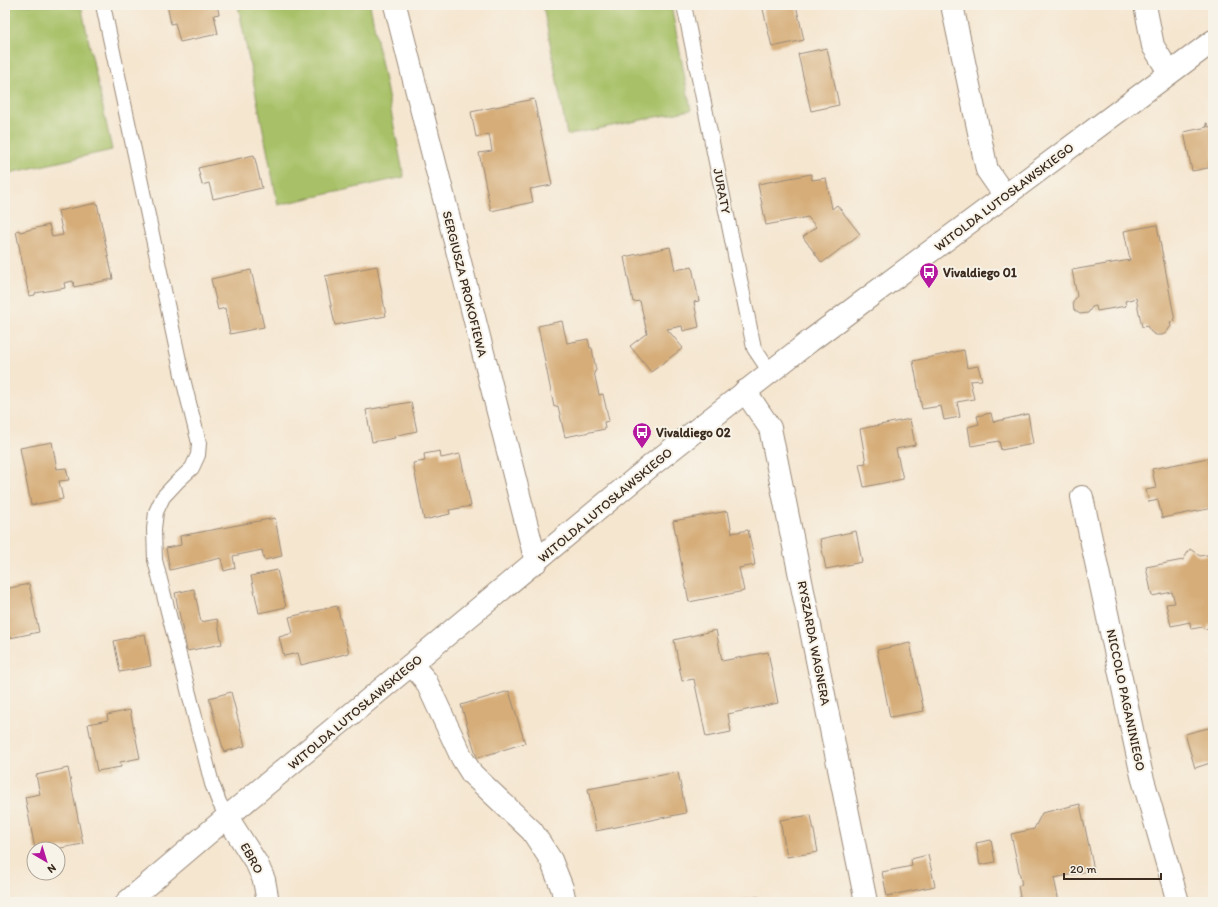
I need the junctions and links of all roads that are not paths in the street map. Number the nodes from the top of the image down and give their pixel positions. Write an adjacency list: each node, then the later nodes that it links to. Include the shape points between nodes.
1 (103, 5): 14 (lane, via 199,443 198,455 192,468 163,497 156,512 155,560 212,784)
2 (395, 5): 12 (street, SERGIUSZA PROKOFIEWA)
3 (684, 5): 9 (lane, JURATY, via 754,348)
4 (952, 5): 8 (street, via 987,170)
5 (1145, 5): 7 (street, via 1153,46)
6 (1213, 41): 7 (street, WITOLDA LUTOSŁAWSKIEGO)
7 (1169, 72): 8 (street, WITOLDA LUTOSŁAWSKIEGO)
8 (1005, 196): 9 (street, WITOLDA LUTOSŁAWSKIEGO)
9 (770, 372): 10 (street, WITOLDA LUTOSŁAWSKIEGO)
10 (744, 391): 12 (street, WITOLDA LUTOSŁAWSKIEGO); 18 (street, RYSZARDA WAGNERA, via 770,428)
11 (1082, 496): 19 (street, NICCOLO PAGANINIEGO, via 1142,776)
12 (536, 562): 13 (street, WITOLDA LUTOSŁAWSKIEGO)
13 (412, 665): 14 (street, WITOLDA LUTOSŁAWSKIEGO); 17 (street, via 426,681 472,774 532,831 551,860)
14 (227, 818): 15 (street, WITOLDA LUTOSŁAWSKIEGO); 16 (street, EBRO, via 257,864 264,880)
15 (127, 902)
16 (268, 902)
17 (565, 902)
18 (866, 902)
19 (1178, 902)

